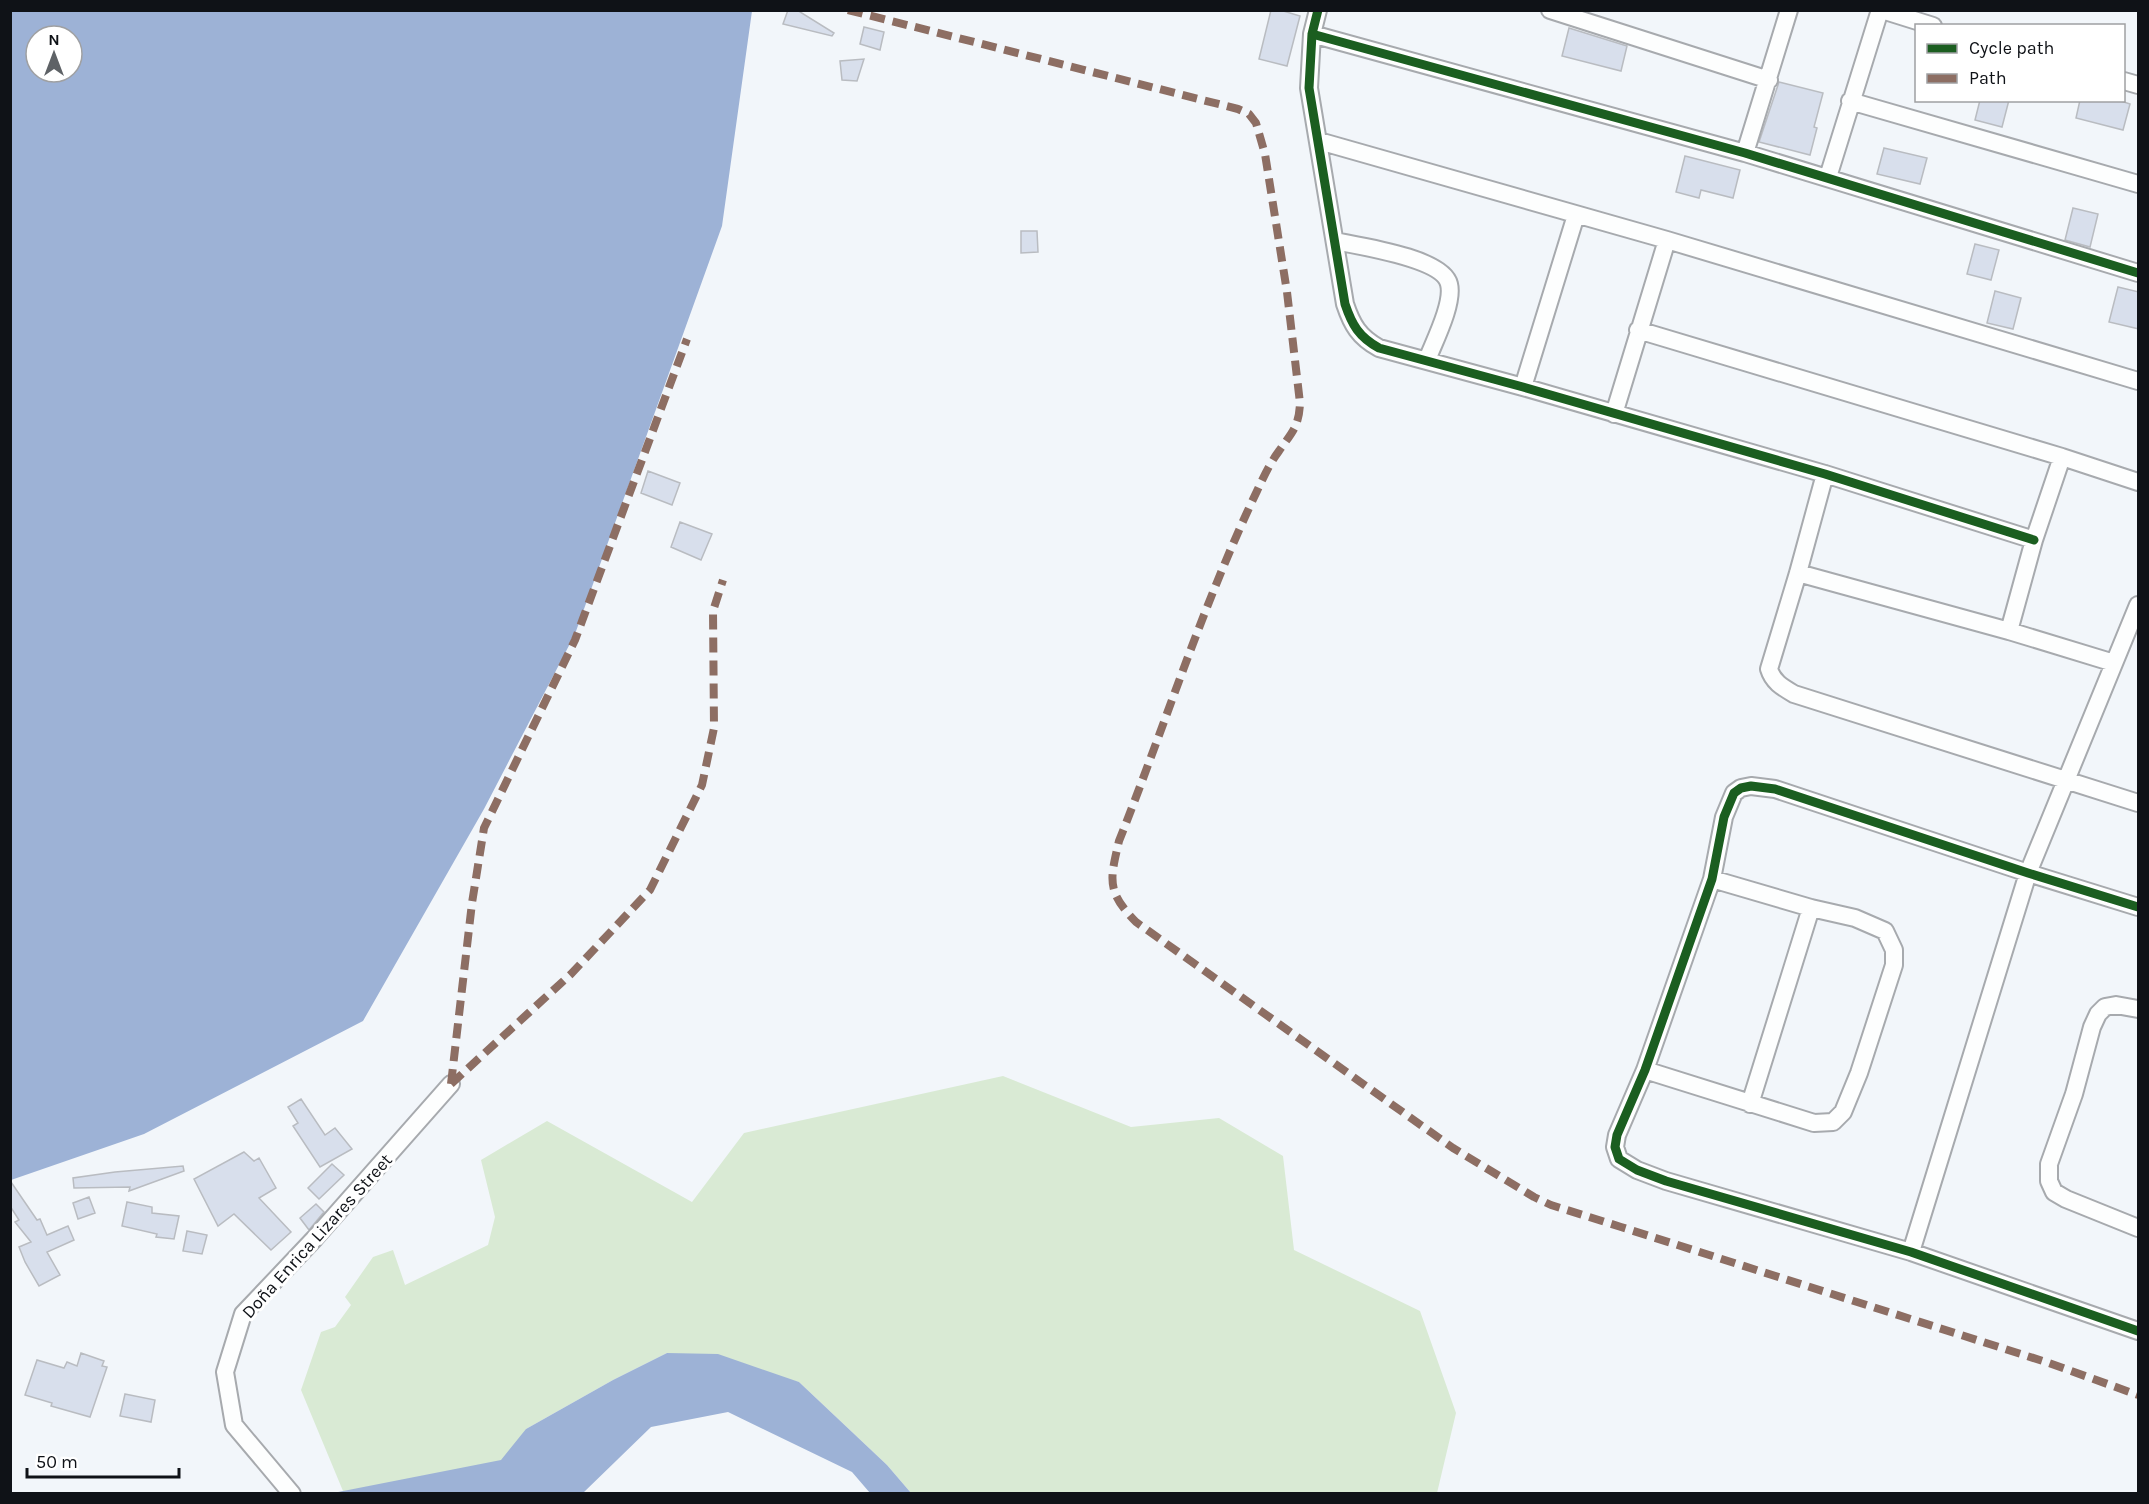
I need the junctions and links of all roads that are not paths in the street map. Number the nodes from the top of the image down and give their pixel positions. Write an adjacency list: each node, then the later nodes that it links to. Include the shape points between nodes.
1 (1318, 10): 6 (street)
2 (1550, 10): 7 (street)
3 (1789, 10): 7 (street)
4 (1881, 10): 5 (street); 8 (street)
5 (1926, 24)
6 (1312, 34): 9 (street, via 1310,88); 10 (street)
7 (1769, 80): 10 (street)
8 (1850, 101): 11 (street); 12 (street)
9 (1319, 141): 13 (street); 14 (street)
10 (1745, 153): 11 (street)
11 (1828, 177): 16 (street)
12 (2139, 184)
13 (1576, 215): 15 (street); 20 (street)
14 (1335, 240): 18 (street, via 1345,304 1353,326 1379,348); 18 (street, via 1417,260 1448,279 1450,293)
15 (1667, 240): 17 (street); 19 (street)
16 (2139, 273)
17 (1638, 330): 21 (street); 22 (street)
18 (1427, 360): 20 (street)
19 (2139, 381)
20 (1522, 387): 21 (street)
21 (1614, 414): 23 (street)
22 (2062, 457): 24 (street); 25 (street)
23 (1826, 474): 25 (street); 26 (street)
24 (2139, 482)
25 (2034, 540): 28 (street)
26 (1798, 573): 28 (street); 30 (street, via 1769,669 1780,686 1794,694)
27 (2139, 605): 29 (street)
28 (2009, 631): 29 (street)
29 (2114, 663): 30 (street)
30 (2066, 780): 31 (street); 32 (street)
31 (2139, 803)
32 (2028, 873): 33 (street, via 1775,789 1752,786 1734,794 1724,817); 34 (street); 41 (street)
33 (1712, 879): 35 (street); 37 (street)
34 (2139, 907)
35 (1811, 908): 39 (street); 39 (street, via 1855,918 1885,931 1894,950 1894,966 1843,1113 1833,1122 1814,1123)
36 (2139, 1009): 40 (street, via 2116,1005 2105,1007 2098,1014 2049,1164 2054,1192)
37 (1646, 1070): 39 (street); 41 (street, via 1617,1135 1619,1159 1666,1181)
38 (451, 1084): 43 (street, Doña Enrica Lizares Street, via 243,1314 225,1372 234,1425)
39 (1750, 1104)
40 (2139, 1228)
41 (1911, 1252): 42 (street)
42 (2139, 1331)
43 (292, 1494)

